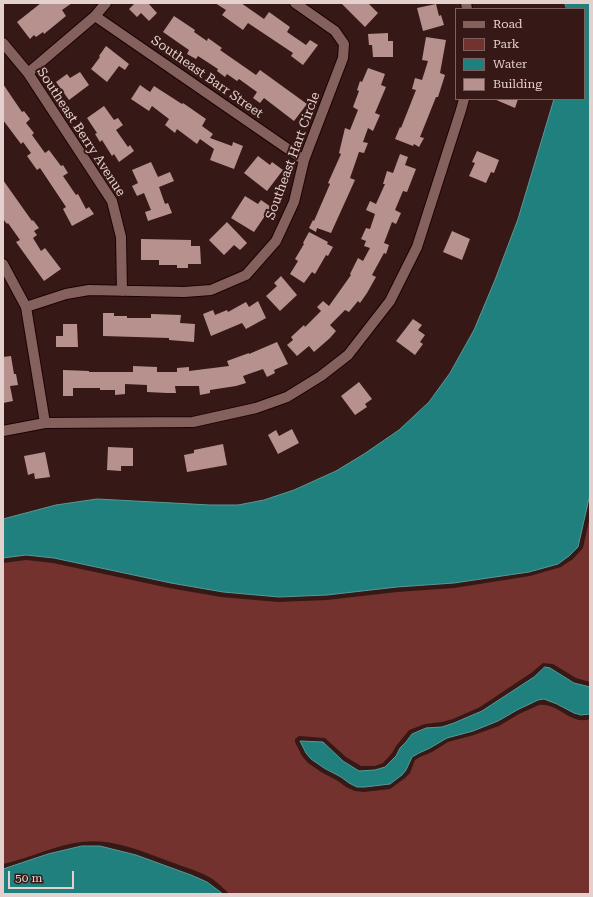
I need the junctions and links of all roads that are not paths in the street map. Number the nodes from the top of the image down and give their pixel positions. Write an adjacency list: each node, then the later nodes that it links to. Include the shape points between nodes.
1 (106, 3): 3 (street)
2 (295, 3): 7 (street, Southeast Hart Circle, via 335,31 344,44 343,58)
3 (95, 16): 5 (street); 7 (street, Southeast Barr Street)
4 (3, 43): 5 (street, Southeast Berry Avenue)
5 (28, 73): 9 (street, Southeast Berry Avenue, via 112,201 121,237)
6 (464, 100): 11 (street, via 417,248 394,294 348,354 321,376 287,397 256,408 193,422)
7 (304, 160): 9 (street, Southeast Hart Circle, via 294,202 276,241 246,275 211,290)
8 (3, 264): 10 (street)
9 (122, 291): 10 (street, Southeast Hart Circle, via 81,291)
10 (26, 306): 11 (street)
11 (45, 422): 12 (street)
12 (3, 431)

